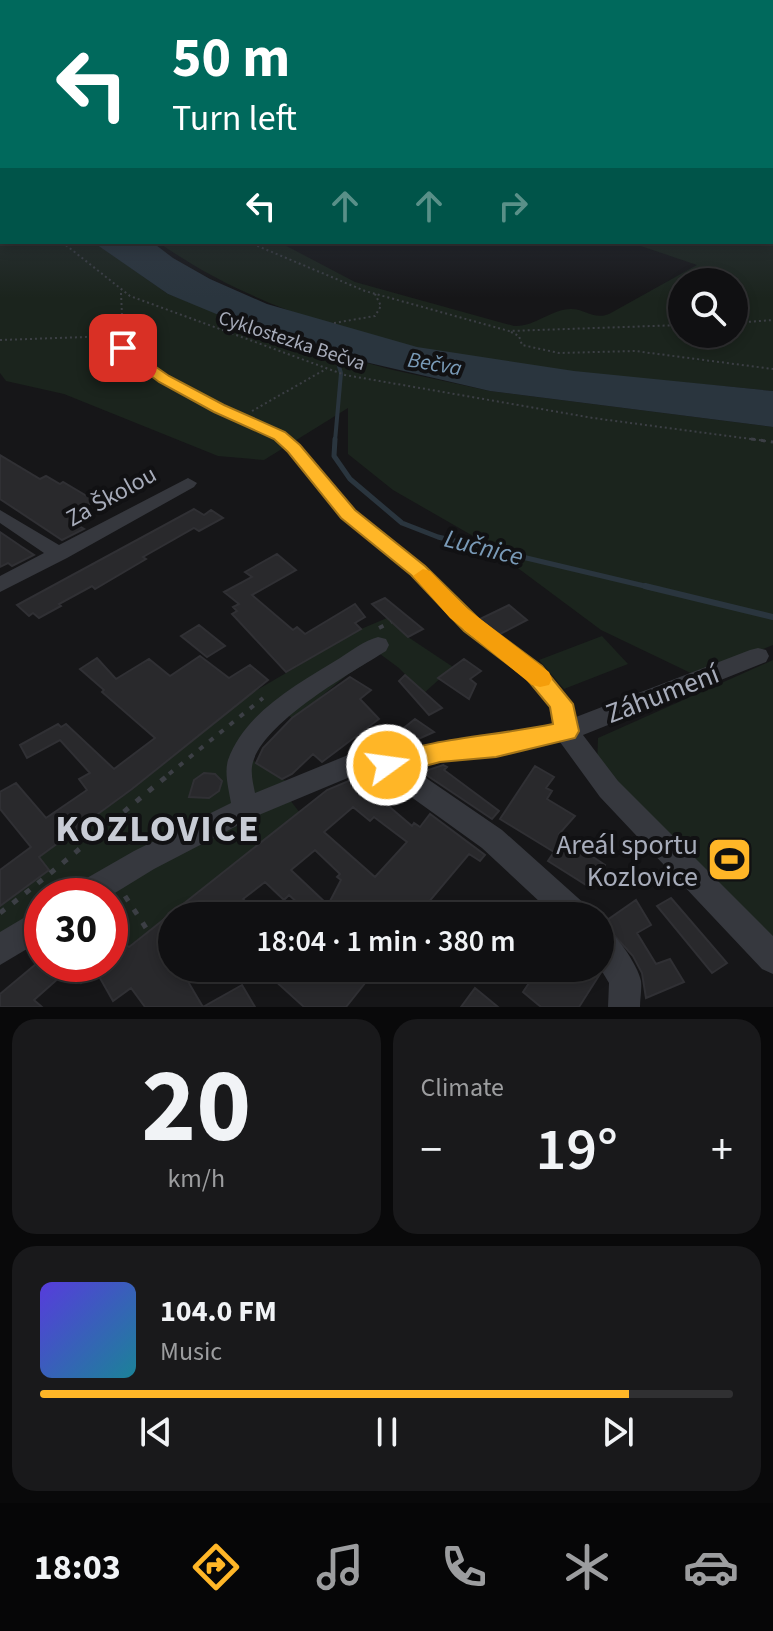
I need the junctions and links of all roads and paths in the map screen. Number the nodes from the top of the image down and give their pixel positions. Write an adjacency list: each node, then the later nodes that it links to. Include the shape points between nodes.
1 (64, 244): 3 (path, Cyklostezka Bečva)
2 (253, 244): 4 (path)
3 (121, 291): 11 (path); 12 (path, Cyklostezka Bečva)
4 (375, 294): 7 (path, via 381,306 375,316); 9 (path)
5 (773, 320): 6 (path)
6 (748, 322)
7 (334, 323)
8 (668, 325): 9 (path)
9 (509, 331): 13 (path, via 522,345 559,353 635,351)
10 (0, 340): 11 (path, via 101,337)
11 (123, 348): 14 (lane, via 164,379)
12 (326, 369): 14 (path); 15 (path, Cyklostezka Bečva, via 579,416)
13 (773, 369)
14 (242, 417): 24 (lane, via 294,448 348,514 418,571 472,625 534,672 561,704)
15 (773, 442)
16 (188, 483): 18 (street, Za Školou)
17 (0, 515): 18 (street, Za Školou)
18 (60, 554): 19 (street, Za Školou)
19 (0, 585)
20 (391, 622): 21 (path)
21 (373, 639): 26 (street, via 254,737 239,763)
22 (758, 656): 24 (street, Záhumení)
23 (265, 696): 30 (path)
24 (566, 731): 25 (street, Záhumení); 34 (street, via 609,789)
25 (387, 765): 26 (street, Záhumení, via 348,766); 29 (street, via 492,839)
26 (245, 809): 27 (street, Záhumení)
27 (114, 878)
28 (128, 901): 31 (path)
29 (561, 902)
30 (0, 913)
31 (148, 931)
32 (24, 934): 33 (street)
33 (0, 950)
34 (773, 958)
35 (614, 962): 36 (street, via 625,980)
36 (624, 1007)

